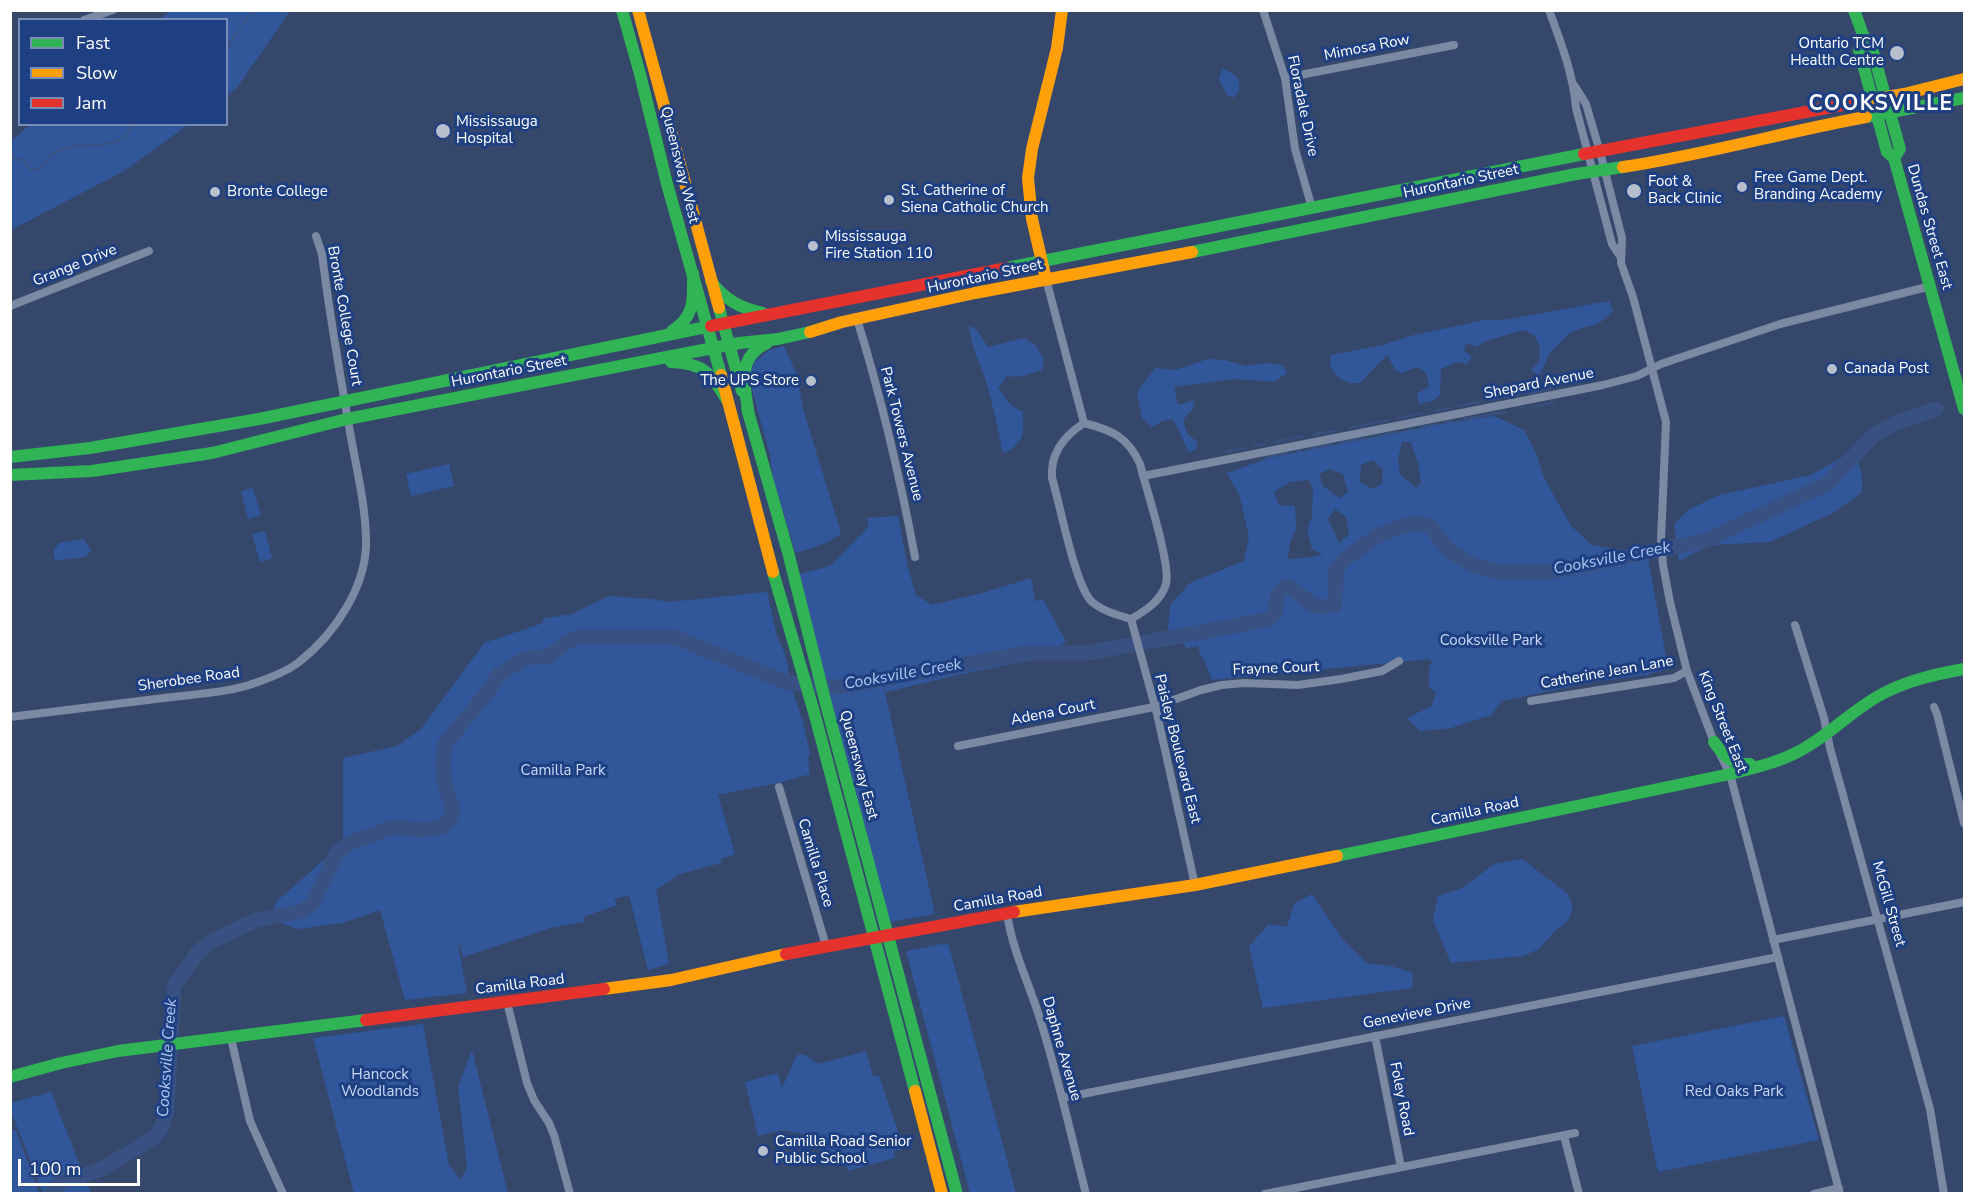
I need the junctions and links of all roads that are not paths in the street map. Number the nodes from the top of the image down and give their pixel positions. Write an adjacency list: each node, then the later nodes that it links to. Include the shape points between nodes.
1 (114, 10): 8 (street)
2 (622, 10): 25 (main road, Queensway West)
3 (638, 10): 27 (main road, Queensway West)
4 (1062, 10): 24 (main road, via 1028,178)
5 (1263, 10): 11 (street, Floradale Drive)
6 (1549, 10): 18 (street, King Street East, via 1574,85 1586,104)
7 (1854, 10): 9 (main road)
8 (90, 18)
9 (1863, 35): 13 (main road, Dundas Street East, via 1872,45); 15 (main road, Dundas Street East, via 1859,50)
10 (1454, 45): 11 (street, Mimosa Row)
11 (1285, 78): 21 (street, Floradale Drive, via 1295,148)
12 (1965, 79): 13 (main road, Hurontario Street)
13 (1886, 98): 15 (main road, Hurontario Street); 16 (main road, Dundas Street East)
14 (1965, 98): 16 (main road, Hurontario Street)
15 (1872, 100): 17 (main road, Dundas Street East); 18 (main road, Hurontario Street)
16 (1890, 112): 17 (main road, Hurontario Street); 19 (main road, Dundas Street East, via 1900,149)
17 (1876, 114): 19 (main road, Dundas Street East, via 1887,152); 20 (main road, Hurontario Street, via 1676,159)
18 (1594, 153): 20 (street, King Street East); 21 (main road, Hurontario Street)
19 (1894, 158): 28 (main road, Dundas Street East)
20 (1599, 171): 26 (main road, Hurontario Street); 39 (street, King Street East, via 1622,238 1620,256)
21 (1312, 208): 24 (main road, Hurontario Street)
22 (316, 236): 41 (street, Bronte College Court)
23 (149, 251): 29 (street, Grange Drive)
24 (1042, 261): 26 (main road); 30 (main road, Hurontario Street)
25 (693, 273): 33 (main road, Queensway West); 34 (main road, via 689,317 683,325)
26 (1046, 279): 31 (main road, Hurontario Street); 46 (street)
27 (711, 281): 30 (main road, via 733,305); 32 (main road, Queensway West)
28 (1931, 286): 39 (street, Shepard Avenue, via 1780,324); 40 (main road, Dundas Street East)
29 (10, 306)
30 (771, 315): 32 (main road, Hurontario Street)
31 (857, 319): 35 (main road, Hurontario Street); 50 (street, Park Towers Avenue, via 888,431)
32 (724, 323): 33 (main road, Hurontario Street); 36 (main road, Queensway West)
33 (709, 326): 34 (main road, Hurontario Street); 37 (main road, Queensway West)
34 (662, 336): 41 (main road, Hurontario Street)
35 (781, 339): 36 (main road, Hurontario Street); 44 (main road, via 759,345 748,360 743,375)
36 (729, 345): 37 (main road, Hurontario Street); 44 (main road, Queensway East)
37 (714, 348): 38 (main road, Hurontario Street); 42 (main road, Queensway East)
38 (651, 361): 42 (main road, via 699,365 712,376); 45 (main road, Hurontario Street)
39 (1652, 368): 49 (street, Shepard Avenue, via 1603,385); 55 (street, King Street East, via 1666,422 1662,557)
40 (1961, 384): 43 (main road, Dundas Street East)
41 (345, 400): 45 (street, Sherobee Road); 47 (main road, Hurontario Street, via 90,448)
42 (727, 400): 72 (main road, Queensway East)
43 (1965, 409)
44 (749, 416): 71 (main road, Queensway East)
45 (347, 419): 48 (main road, Hurontario Street, via 202,454 92,471); 59 (street, Sherobee Road, via 363,510 364,559 352,596 336,624 298,663 257,683 231,689)
46 (1084, 423): 49 (street, via 1124,439 1135,453); 51 (street, via 1057,449 1052,478 1085,594 1104,610)
47 (10, 457)
48 (10, 475)
49 (1143, 476): 51 (street, via 1167,571 1160,597)
50 (915, 557)
51 (1132, 623): 58 (street, Paisley Boulevard East)
52 (1795, 625): 60 (street, McGill Street)
53 (1399, 661): 58 (street, Frayne Court, via 1382,670 1298,685 1222,685)
54 (1965, 669): 60 (main road, Camilla Road, via 1918,679 1886,692)
55 (1687, 671): 56 (street, Catherine Jean Lane, via 1674,678); 61 (street, King Street East)
56 (1531, 701)
57 (1934, 706): 66 (street)
58 (1154, 707): 62 (street, Adena Court); 67 (street, Paisley Boulevard East)
59 (10, 717)
60 (1827, 733): 63 (main road, Camilla Road); 70 (street, McGill Street)
61 (1714, 742): 63 (main road, via 1728,761 1737,765); 64 (street, King Street East)
62 (958, 746)
63 (1778, 760): 64 (main road, Camilla Road)
64 (1730, 774): 67 (main road, Camilla Road); 73 (street, King Street East)
65 (779, 787): 74 (street, Camilla Place)
66 (1965, 823)
67 (1195, 885): 69 (main road, Camilla Road)
68 (1965, 902): 70 (street)
69 (1007, 913): 71 (main road, Camilla Road); 80 (street, Daphne Avenue)
70 (1879, 918): 73 (street); 93 (street, McGill Street, via 1930,1109)
71 (889, 935): 72 (main road, Camilla Road); 88 (main road, Queensway East)
72 (874, 937): 74 (main road, Camilla Road); 87 (main road, Queensway East)
73 (1773, 940): 75 (street, King Street East)
74 (826, 946): 76 (main road, Camilla Road, via 671,980)
75 (1778, 957): 77 (street, Genevieve Drive); 84 (street, King Street East)
76 (507, 1002): 78 (main road, Camilla Road); 86 (street, via 527,1083 554,1135)
77 (1376, 1035): 80 (street, Genevieve Drive); 83 (street, Foley Road)
78 (231, 1038): 79 (main road, Camilla Road, via 117,1051); 85 (street, via 250,1121)
79 (10, 1077)
80 (1062, 1098): 89 (street, Daphne Avenue)
81 (1575, 1133): 82 (street)
82 (1564, 1136): 83 (street); 91 (street)
83 (1401, 1167): 90 (street)
84 (1839, 1191): 92 (street)
85 (283, 1194)
86 (570, 1194)
87 (942, 1194)
88 (957, 1194)
89 (1086, 1194)
90 (1265, 1194)
91 (1579, 1194)
92 (1814, 1194)
93 (1944, 1194)

